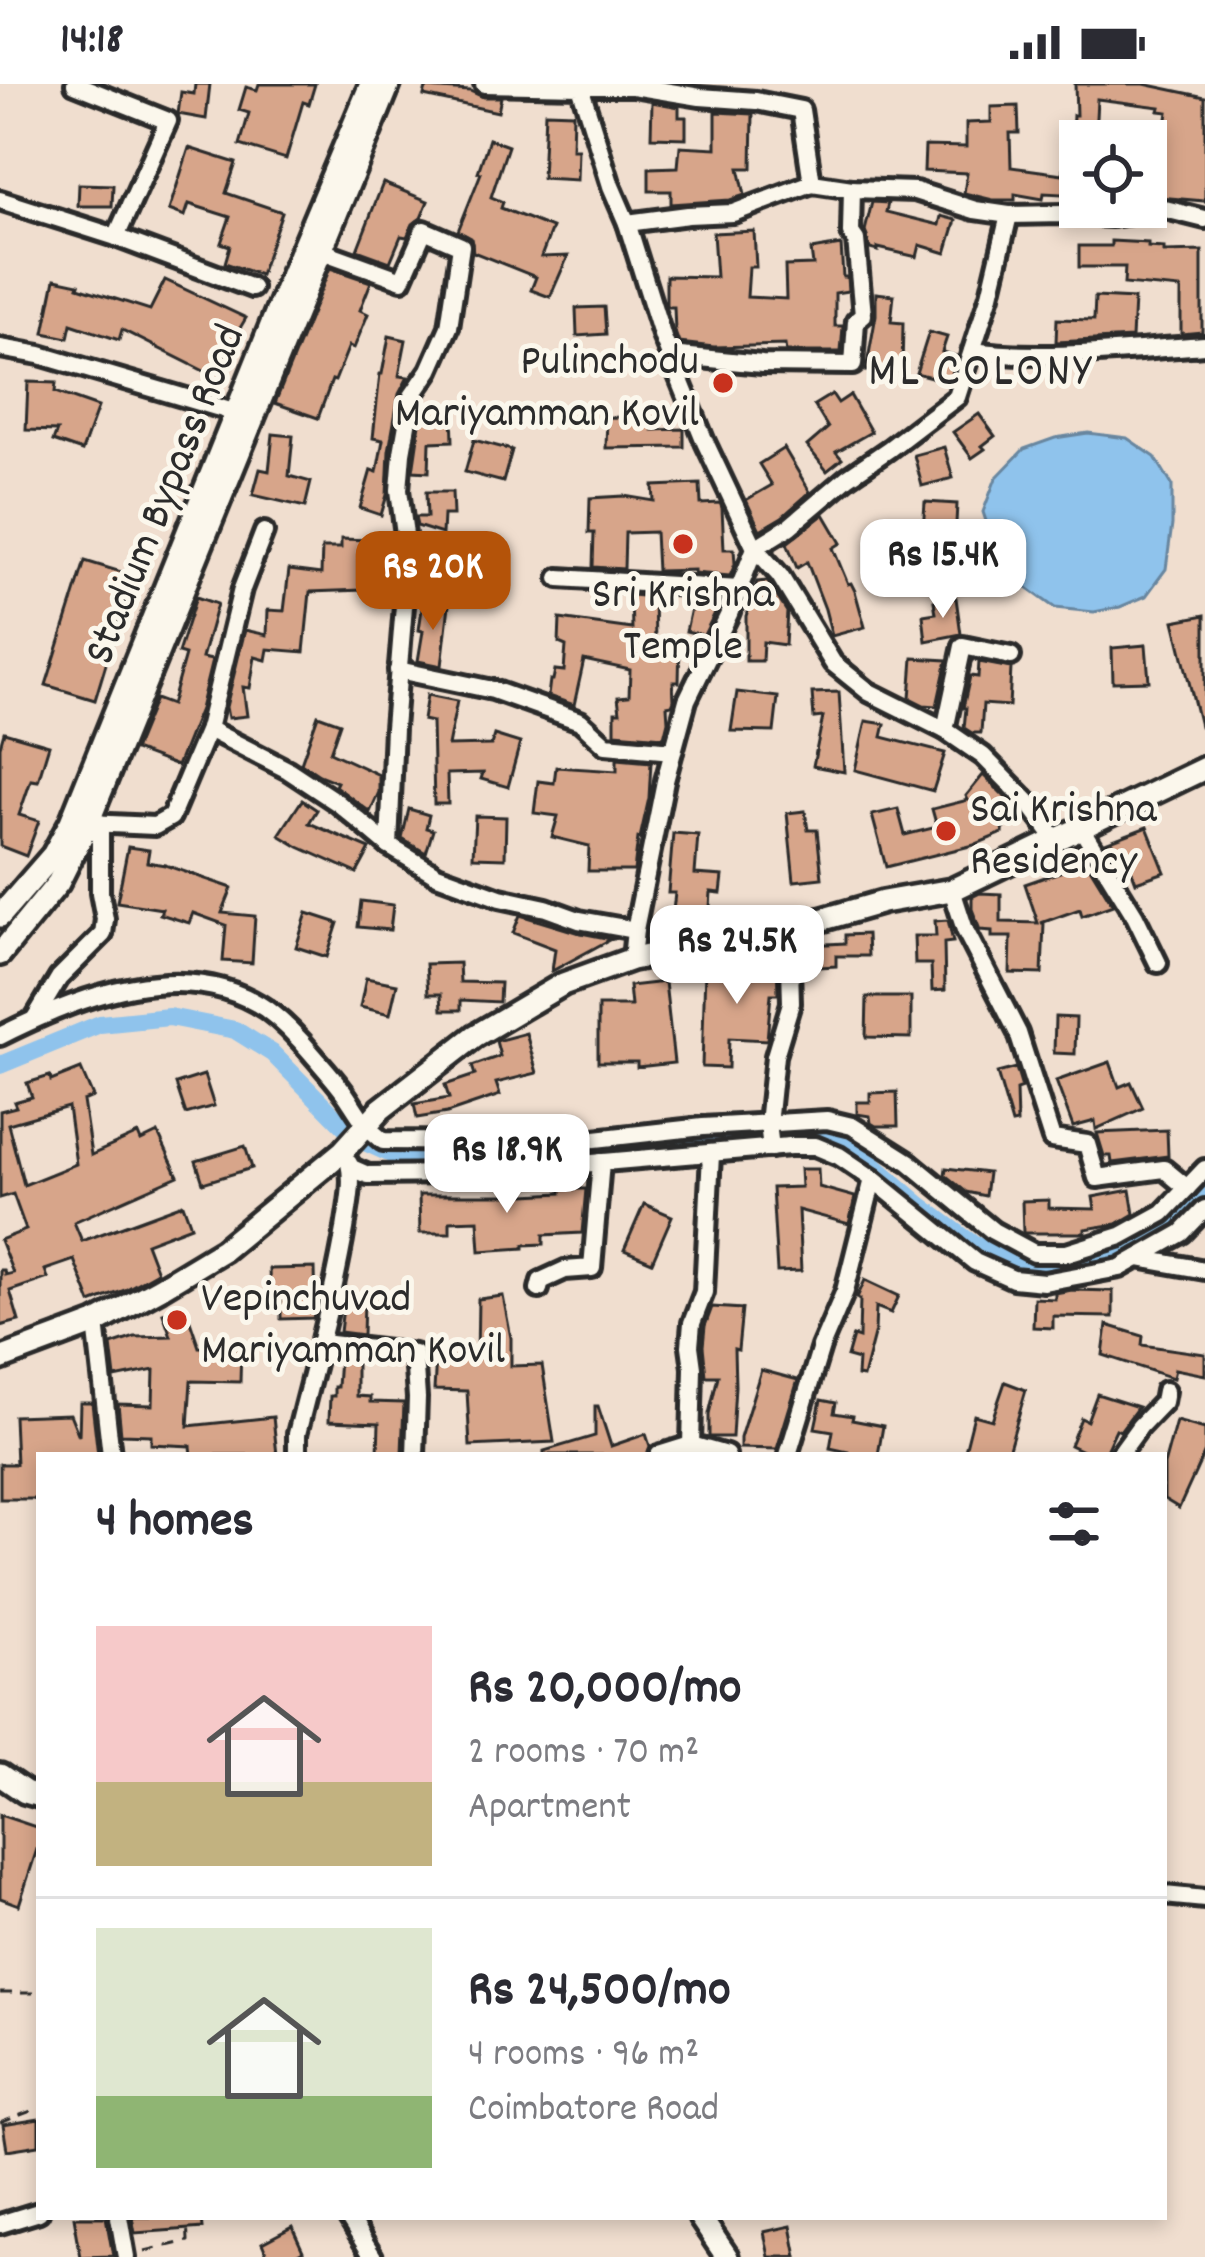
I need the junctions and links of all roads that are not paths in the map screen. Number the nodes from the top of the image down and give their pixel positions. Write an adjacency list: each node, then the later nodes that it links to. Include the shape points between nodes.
1 (75, 84): 12 (street, via 168,121)
2 (371, 84): 19 (street, Stadium Bypass Road)
3 (389, 84): 13 (street, Stadium Bypass Road)
4 (484, 84): 5 (street)
5 (580, 85): 6 (street, via 801,110); 11 (street)
6 (812, 183): 7 (street); 11 (street, via 733,213)
7 (852, 189): 9 (street, via 915,191); 18 (street, via 863,315 853,365)
8 (0, 200): 12 (street)
9 (1010, 215): 10 (street, via 1112,218 1165,208); 17 (street)
10 (1205, 218)
11 (627, 223): 18 (street)
12 (116, 237): 14 (street)
13 (319, 250): 19 (street, Stadium Bypass Road); 25 (street, via 402,280 424,230 461,246 449,327 412,396 403,453 408,557)
14 (252, 288)
15 (1205, 345): 17 (street)
16 (0, 348): 19 (street)
17 (972, 351): 21 (street, via 957,397)
18 (670, 355): 21 (street)
19 (244, 415): 30 (street, Stadium Bypass Road); 35 (street, Stadium Bypass Road, via 71,822)
20 (264, 532): 26 (street)
21 (755, 548): 23 (street); 27 (street, via 833,663 881,699)
22 (559, 578): 23 (street)
23 (739, 589): 28 (street, via 687,700)
24 (1011, 656): 27 (street, via 963,646)
25 (398, 670): 28 (street, via 494,690 580,721 606,745); 33 (street)
26 (208, 729): 30 (street, via 171,817 155,826); 33 (street, via 288,770)
27 (945, 730): 32 (street, via 983,756)
28 (673, 751): 36 (street)
29 (1205, 768): 31 (street)
30 (94, 823): 38 (street, Stadium Bypass Road); 41 (street, via 103,934 59,978)
31 (1082, 828): 32 (street); 40 (street)
32 (1056, 840): 34 (street)
33 (389, 846): 36 (street, via 500,898)
34 (952, 890): 37 (street); 51 (street, via 1018,1033 1052,1139 1087,1144 1097,1178 1164,1169)
35 (0, 916)
36 (635, 929): 39 (street)
37 (789, 929): 39 (street); 43 (street, via 791,1003)
38 (0, 954)
39 (632, 959): 44 (street, via 563,985 475,1036)
40 (1158, 963)
41 (35, 1018): 42 (street); 44 (street, via 152,983 247,998 300,1040)
42 (0, 1036)
43 (768, 1124): 44 (street, via 541,1142 383,1141); 45 (street); 51 (street, via 851,1126 1034,1252 1121,1236 1163,1213)
44 (366, 1128): 47 (street)
45 (771, 1148): 46 (street); 50 (street, via 815,1146)
46 (711, 1154): 48 (street); 60 (street, via 704,1292 690,1346)
47 (348, 1160): 48 (street, via 368,1175 536,1173); 56 (street, via 223,1250); 57 (street)
48 (602, 1162): 55 (street, via 592,1268 565,1270)
49 (1205, 1169): 51 (street)
50 (873, 1179): 53 (street, via 975,1262 1013,1279 1083,1276); 66 (street, via 845,1291)
51 (1187, 1188)
52 (1205, 1208): 53 (street, via 1182,1234)
53 (1138, 1258): 54 (street)
54 (1205, 1270)
55 (539, 1289)
56 (96, 1323): 58 (street); 61 (street)
57 (322, 1343): 62 (street); 63 (street, via 414,1354)
58 (0, 1359)
59 (1165, 1391): 67 (street)
60 (691, 1445): 64 (street); 65 (street)
61 (111, 1452)
62 (297, 1452)
63 (415, 1452)
64 (669, 1452)
65 (716, 1452)
66 (789, 1452)
67 (1121, 1452)
68 (0, 1775): 69 (street)
69 (36, 1795)
70 (1167, 1894): 71 (street)
71 (1205, 1899)
72 (36, 2213): 76 (street)
73 (120, 2220): 77 (street)
74 (350, 2220): 78 (street)
75 (702, 2220): 79 (street)
76 (0, 2224)
77 (126, 2256)
78 (373, 2257)
79 (727, 2257)

